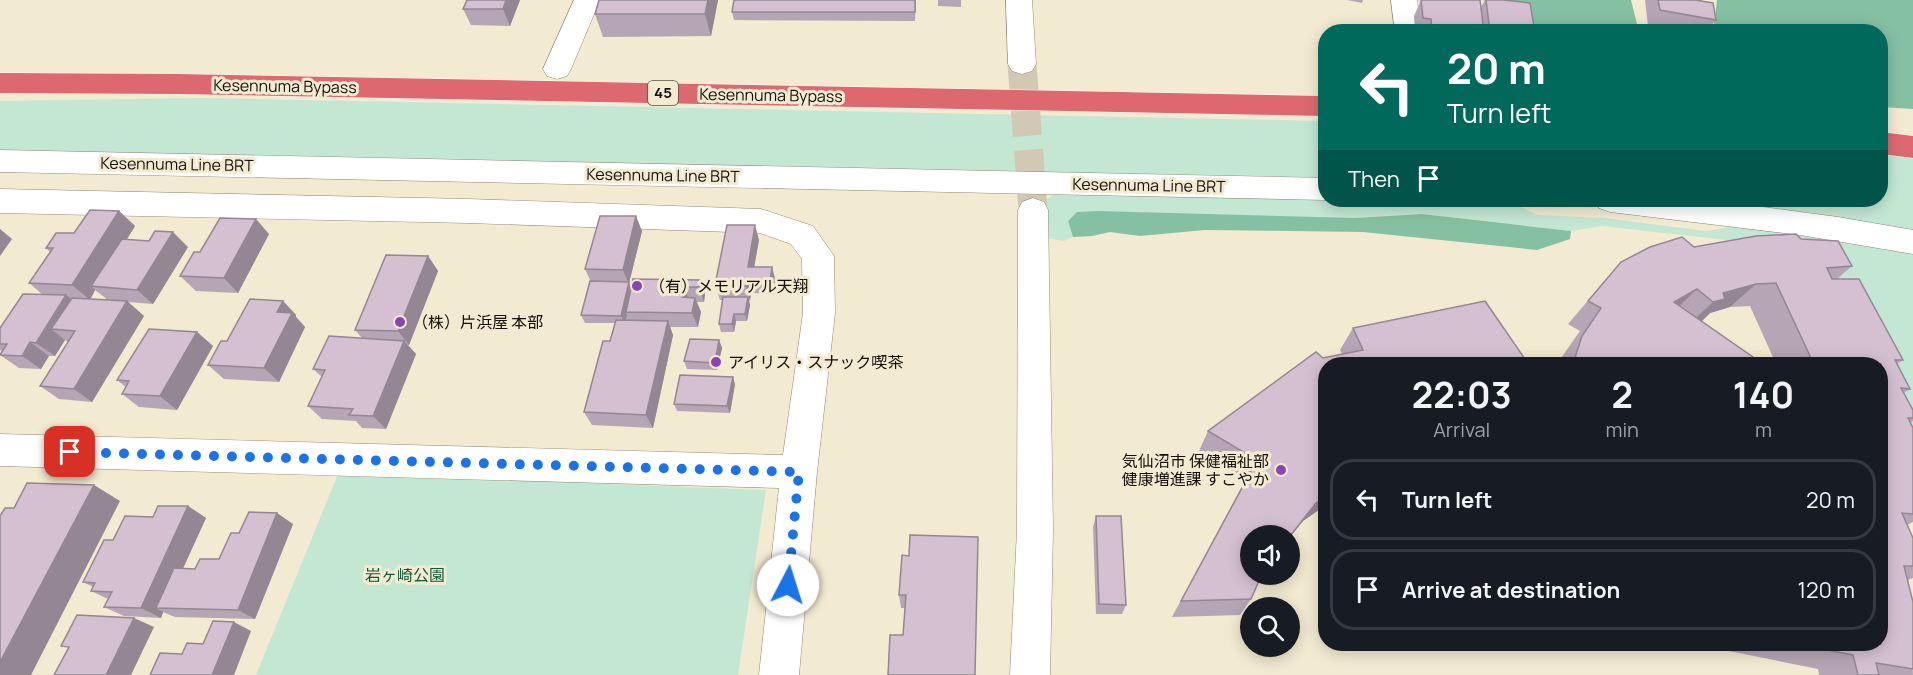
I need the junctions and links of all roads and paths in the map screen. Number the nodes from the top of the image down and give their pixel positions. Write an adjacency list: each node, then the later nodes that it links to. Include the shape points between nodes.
1 (587, 0): 6 (street)
2 (1019, 0): 5 (street)
3 (1404, 0): 4 (street)
4 (1407, 24)
5 (1022, 64)
6 (557, 69)
7 (0, 83): 8 (highway, Kesennuma Bypass / 45)
8 (1318, 106)
9 (1888, 144): 10 (highway)
10 (1913, 147)
11 (0, 161): 12 (street, Kesennuma Line BRT)
12 (1318, 189)
13 (0, 201): 18 (street, via 685,218 761,221 782,228 802,235 818,256 819,313)
14 (1667, 207): 16 (street, via 1856,230)
15 (1033, 210): 20 (street, via 1035,530)
16 (1913, 242)
17 (0, 450): 18 (street)
18 (799, 472): 19 (street)
19 (779, 675)
20 (1030, 675)

